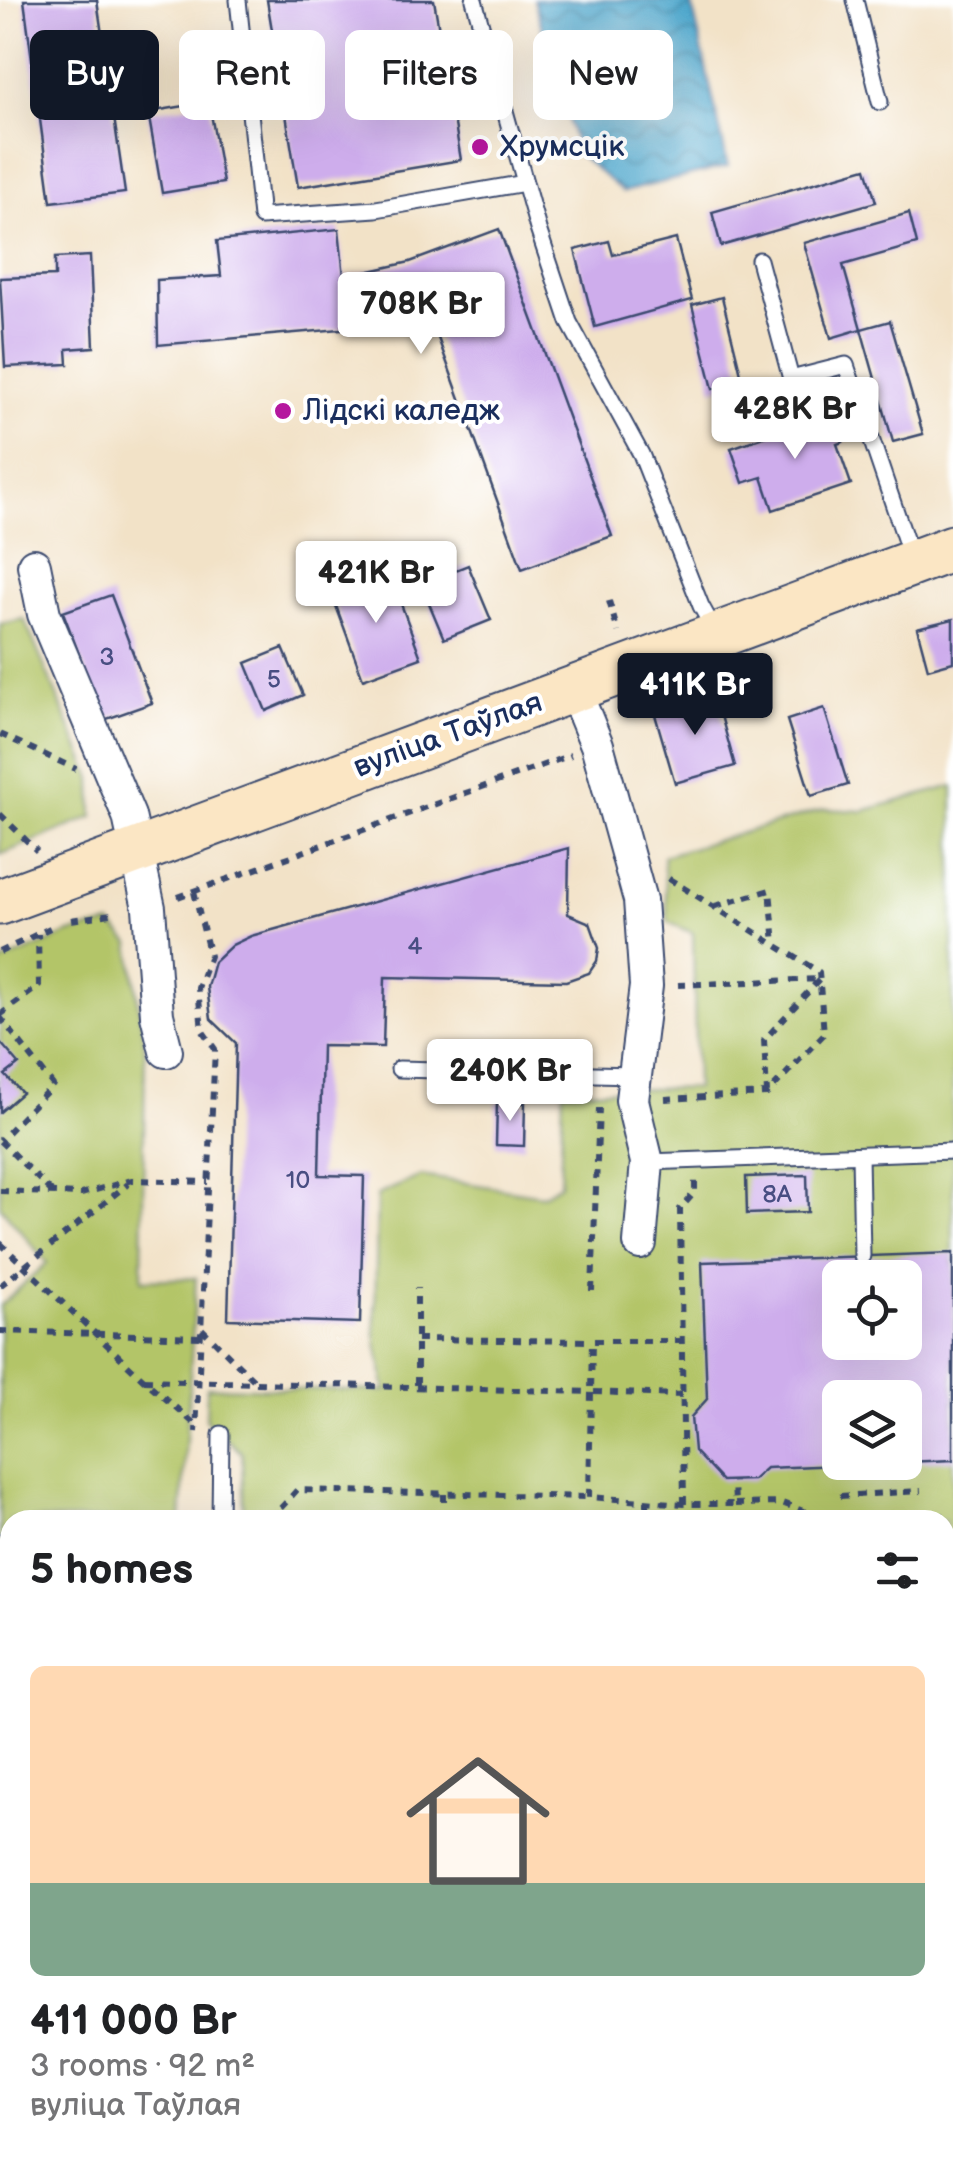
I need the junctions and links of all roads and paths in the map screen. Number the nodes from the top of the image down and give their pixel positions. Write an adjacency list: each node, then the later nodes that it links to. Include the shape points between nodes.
1 (238, 0): 5 (lane, via 261,217 376,210)
2 (474, 0): 5 (lane)
3 (855, 0): 4 (lane)
4 (880, 102)
5 (525, 183): 9 (lane, via 570,322 641,454)
6 (759, 260): 7 (lane, via 791,379 846,365)
7 (933, 555): 9 (main road, вуліца Таўлая)
8 (34, 565): 13 (street, via 44,614)
9 (718, 636): 10 (main road, вуліца Таўлая)
10 (574, 689): 12 (street); 16 (main road, вуліца Таўлая)
11 (0, 734): 13 (path)
12 (597, 745): 17 (street); 18 (path)
13 (118, 788): 16 (street)
14 (0, 814): 15 (path)
15 (37, 851)
16 (136, 851): 19 (main road, вуліца Таўлая); 21 (street)
17 (627, 852): 20 (path); 28 (street, via 640,900)
18 (194, 892): 21 (path); 41 (path, via 210,956 198,988 202,1030 214,1049)
19 (0, 902)
20 (714, 907): 25 (path); 25 (path, via 770,890)
21 (149, 908): 22 (path); 30 (street)
22 (68, 920)
23 (53, 927): 24 (path)
24 (38, 934): 26 (path); 29 (path, via 39,986)
25 (776, 945): 27 (path)
26 (0, 952)
27 (820, 979): 28 (path); 34 (path, via 764,1040); 34 (path, via 824,1034)
28 (646, 986): 33 (street)
29 (0, 1016): 35 (path, via 53,1085)
30 (166, 1051)
31 (399, 1069): 32 (lane)
32 (600, 1075): 33 (lane); 50 (path)
33 (632, 1088): 34 (path); 39 (street)
34 (767, 1094)
35 (0, 1140): 43 (path)
36 (953, 1151): 37 (lane)
37 (860, 1154): 38 (lane); 46 (lane)
38 (695, 1161): 39 (lane); 56 (path, via 695,1192 680,1209)
39 (647, 1162): 44 (street)
40 (132, 1180): 41 (path); 43 (path, via 81,1194); 47 (path)
41 (208, 1182): 52 (path)
42 (0, 1191): 43 (path)
43 (53, 1193)
44 (640, 1243)
45 (0, 1244): 47 (path)
46 (862, 1256)
47 (22, 1266): 48 (path); 53 (path)
48 (0, 1286)
49 (417, 1288): 54 (path)
50 (592, 1291)
51 (0, 1331): 53 (path)
52 (202, 1333): 53 (path); 58 (path); 59 (path)
53 (94, 1334): 57 (path)
54 (416, 1340): 55 (path); 60 (path)
55 (592, 1341): 56 (path); 61 (path)
56 (682, 1341): 62 (path)
57 (144, 1380): 58 (path); 63 (path)
58 (198, 1383): 59 (path); 63 (path)
59 (258, 1384): 60 (path)
60 (416, 1386): 61 (path)
61 (591, 1392): 62 (path); 70 (path)
62 (682, 1395): 72 (path)
63 (196, 1425): 65 (path)
64 (222, 1434): 74 (lane)
65 (195, 1444)
66 (734, 1481): 73 (path)
67 (921, 1491): 69 (path)
68 (444, 1494): 70 (path); 75 (path, via 297,1490); 76 (path)
69 (840, 1496)
70 (589, 1497): 71 (path)
71 (647, 1502): 72 (path); 77 (path)
72 (684, 1504): 73 (path)
73 (735, 1504): 78 (path, via 782,1502)
74 (220, 1510)
75 (279, 1510)
76 (444, 1510)
77 (647, 1510)
78 (801, 1510)

